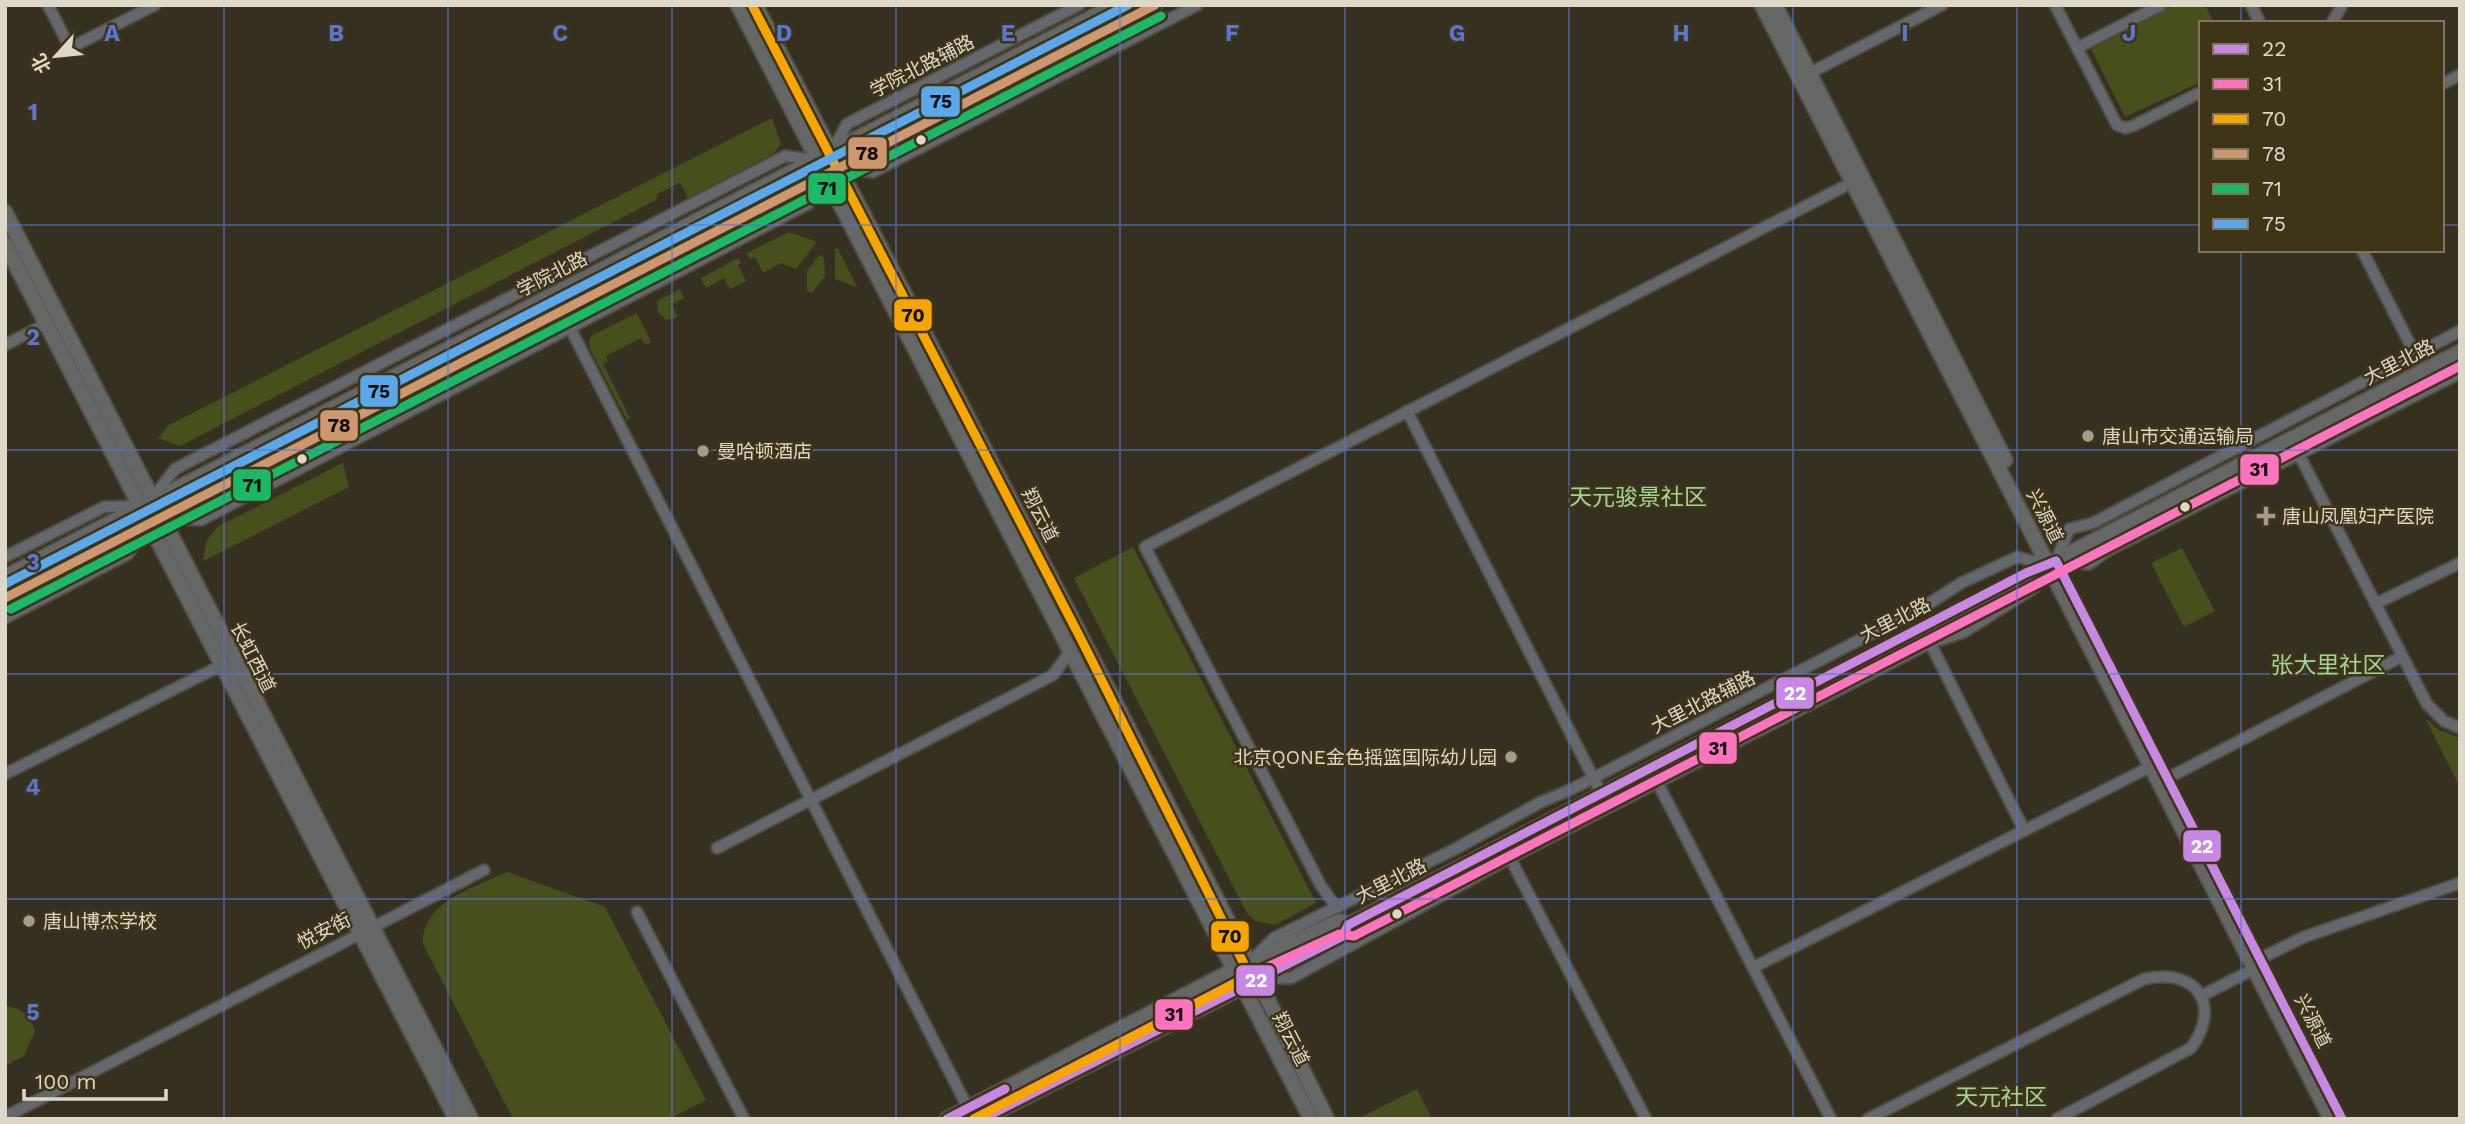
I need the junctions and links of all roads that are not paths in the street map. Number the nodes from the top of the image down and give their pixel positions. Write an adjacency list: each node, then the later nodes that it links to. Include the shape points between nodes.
1 (48, 5): 2 (street, via 70,48)
2 (155, 5)
3 (738, 5): 26 (main road, 翔云道)
4 (755, 5): 25 (main road)
5 (1079, 5): 21 (street, 学院北路辅路)
6 (1116, 5): 24 (main road, 学院北路)
7 (1155, 5): 26 (main road, 学院北路)
8 (1197, 5): 26 (street, via 873,172)
9 (1762, 5): 20 (main road, 兴源道)
10 (1775, 5): 20 (main road, 兴源道)
11 (1942, 5): 20 (street)
12 (2055, 5): 18 (street)
13 (2161, 5): 18 (street)
14 (2251, 5): 16 (street)
15 (2342, 5): 17 (street)
16 (2259, 21)
17 (2333, 21)
18 (2077, 48): 23 (street, via 2112,119 2125,128)
19 (2460, 75): 22 (street)
20 (1805, 76): 51 (main road, 兴源道)
21 (934, 80): 24 (street); 25 (street, 学院北路辅路, via 847,124)
22 (2444, 83)
23 (2199, 93)
24 (941, 94): 25 (main road, 学院北路)
25 (831, 153): 26 (main road, 学院北路)
26 (827, 168): 31 (street, via 785,156); 32 (main road, 学院北路); 34 (main road, 学院北路); 35 (street, via 808,204); 59 (main road, 翔云道); 81 (main road, 翔云道)
27 (1843, 187): 43 (street)
28 (5, 212): 48 (main road, 长虹西道)
29 (5, 244): 33 (main road, 长虹西道)
30 (2363, 252): 40 (street)
31 (480, 312): 34 (street); 48 (street, via 175,469)
32 (562, 312): 35 (street); 38 (main road, 学院北路)
33 (46, 324): 37 (street); 48 (main road, 长虹西道)
34 (489, 328): 38 (main road); 48 (main road, 学院北路)
35 (570, 329): 41 (street); 70 (street)
36 (2460, 331): 40 (street)
37 (5, 345)
38 (498, 345): 41 (street); 44 (main road, 学院北路)
39 (2460, 352): 45 (main road, 大里北路)
40 (2415, 354): 51 (street, via 2093,523 2069,529)
41 (506, 363): 46 (street)
42 (2460, 373): 47 (street, 大里北路辅路)
43 (1408, 411): 66 (street); 77 (street, via 1145,547 1321,886)
44 (331, 431): 46 (street); 49 (main road, 学院北路)
45 (2291, 439): 47 (street); 51 (main road, 大里北路)
46 (333, 453): 49 (street, via 201,520)
47 (2300, 454): 51 (street, 大里北路辅路, via 2089,564); 55 (street)
48 (146, 503): 49 (main road, 长虹西道); 50 (street, via 104,506); 53 (main road, 学院北路)
49 (154, 521): 54 (main road, 学院北路); 56 (street, via 128,554); 61 (main road, 长虹西道); 80 (main road, 长虹西道)
50 (5, 557)
51 (2052, 563): 57 (main road, 大里北路); 58 (street, via 2034,588 1964,632); 63 (main road, 兴源道); 66 (street, 大里北路辅路, via 2017,557 1984,572); 67 (main road, 兴源道)
52 (2460, 563): 55 (street)
53 (6, 574)
54 (5, 598)
55 (2375, 604): 60 (street)
56 (5, 618)
57 (1922, 628): 58 (street); 64 (main road, 大里北路)
58 (1930, 643): 68 (street); 71 (street)
59 (1072, 649): 70 (street, via 1053,675); 84 (main road, 翔云道)
60 (2401, 657): 62 (street, via 2427,704 2444,721); 67 (street)
61 (220, 666): 65 (street); 80 (main road, 长虹西道)
62 (2460, 728)
63 (2150, 767): 71 (street); 82 (main road, 兴源道)
64 (1650, 768): 68 (street); 69 (main road, 大里北路)
65 (5, 774)
66 (1594, 778): 69 (street); 77 (street, 大里北路辅路)
67 (2166, 779): 82 (main road, 兴源道)
68 (1657, 785): 74 (street); 83 (street)
69 (1601, 793): 72 (main road, 大里北路)
70 (810, 800): 73 (street); 88 (street)
71 (2024, 830): 83 (street)
72 (1503, 844): 74 (street); 79 (main road, 大里北路)
73 (717, 848)
74 (1510, 858): 85 (street, via 1291,978); 98 (street)
75 (484, 870): 80 (street)
76 (2460, 883): 82 (street, via 2304,937)
77 (1337, 908): 81 (street, 大里北路辅路, via 1274,938)
78 (637, 912): 93 (street)
79 (1348, 925): 81 (main road, 大里北路, via 1339,921); 85 (main road, 大里北路, via 1343,936)
80 (365, 932): 89 (street, 悦安街); 90 (street, 悦安街); 91 (main road, 长虹西道); 92 (main road, 长虹西道)
81 (1250, 962): 84 (main road, 大里北路); 85 (main road, 翔云道)
82 (2257, 964): 87 (street); 102 (main road, 兴源道); 103 (main road, 兴源道)
83 (1754, 967): 99 (street)
84 (1234, 970): 86 (main road, 翔云道); 88 (main road, 大里北路)
85 (1256, 979): 86 (main road, 大里北路); 97 (main road, 翔云道)
86 (1242, 986): 95 (main road, 大里北路); 96 (main road, 翔云道)
87 (2201, 996): 100 (street, via 2183,978 2144,979); 101 (street, via 2206,1018 2191,1048)
88 (968, 1108): 94 (main road, 大里北路)
89 (5, 1117)
90 (12, 1119)
91 (456, 1119)
92 (471, 1119)
93 (744, 1119)
94 (947, 1119)
95 (982, 1119)
96 (1311, 1119)
97 (1327, 1119)
98 (1646, 1119)
99 (1831, 1119)
100 (1868, 1119)
101 (2057, 1119)
102 (2331, 1119)
103 (2342, 1119)

